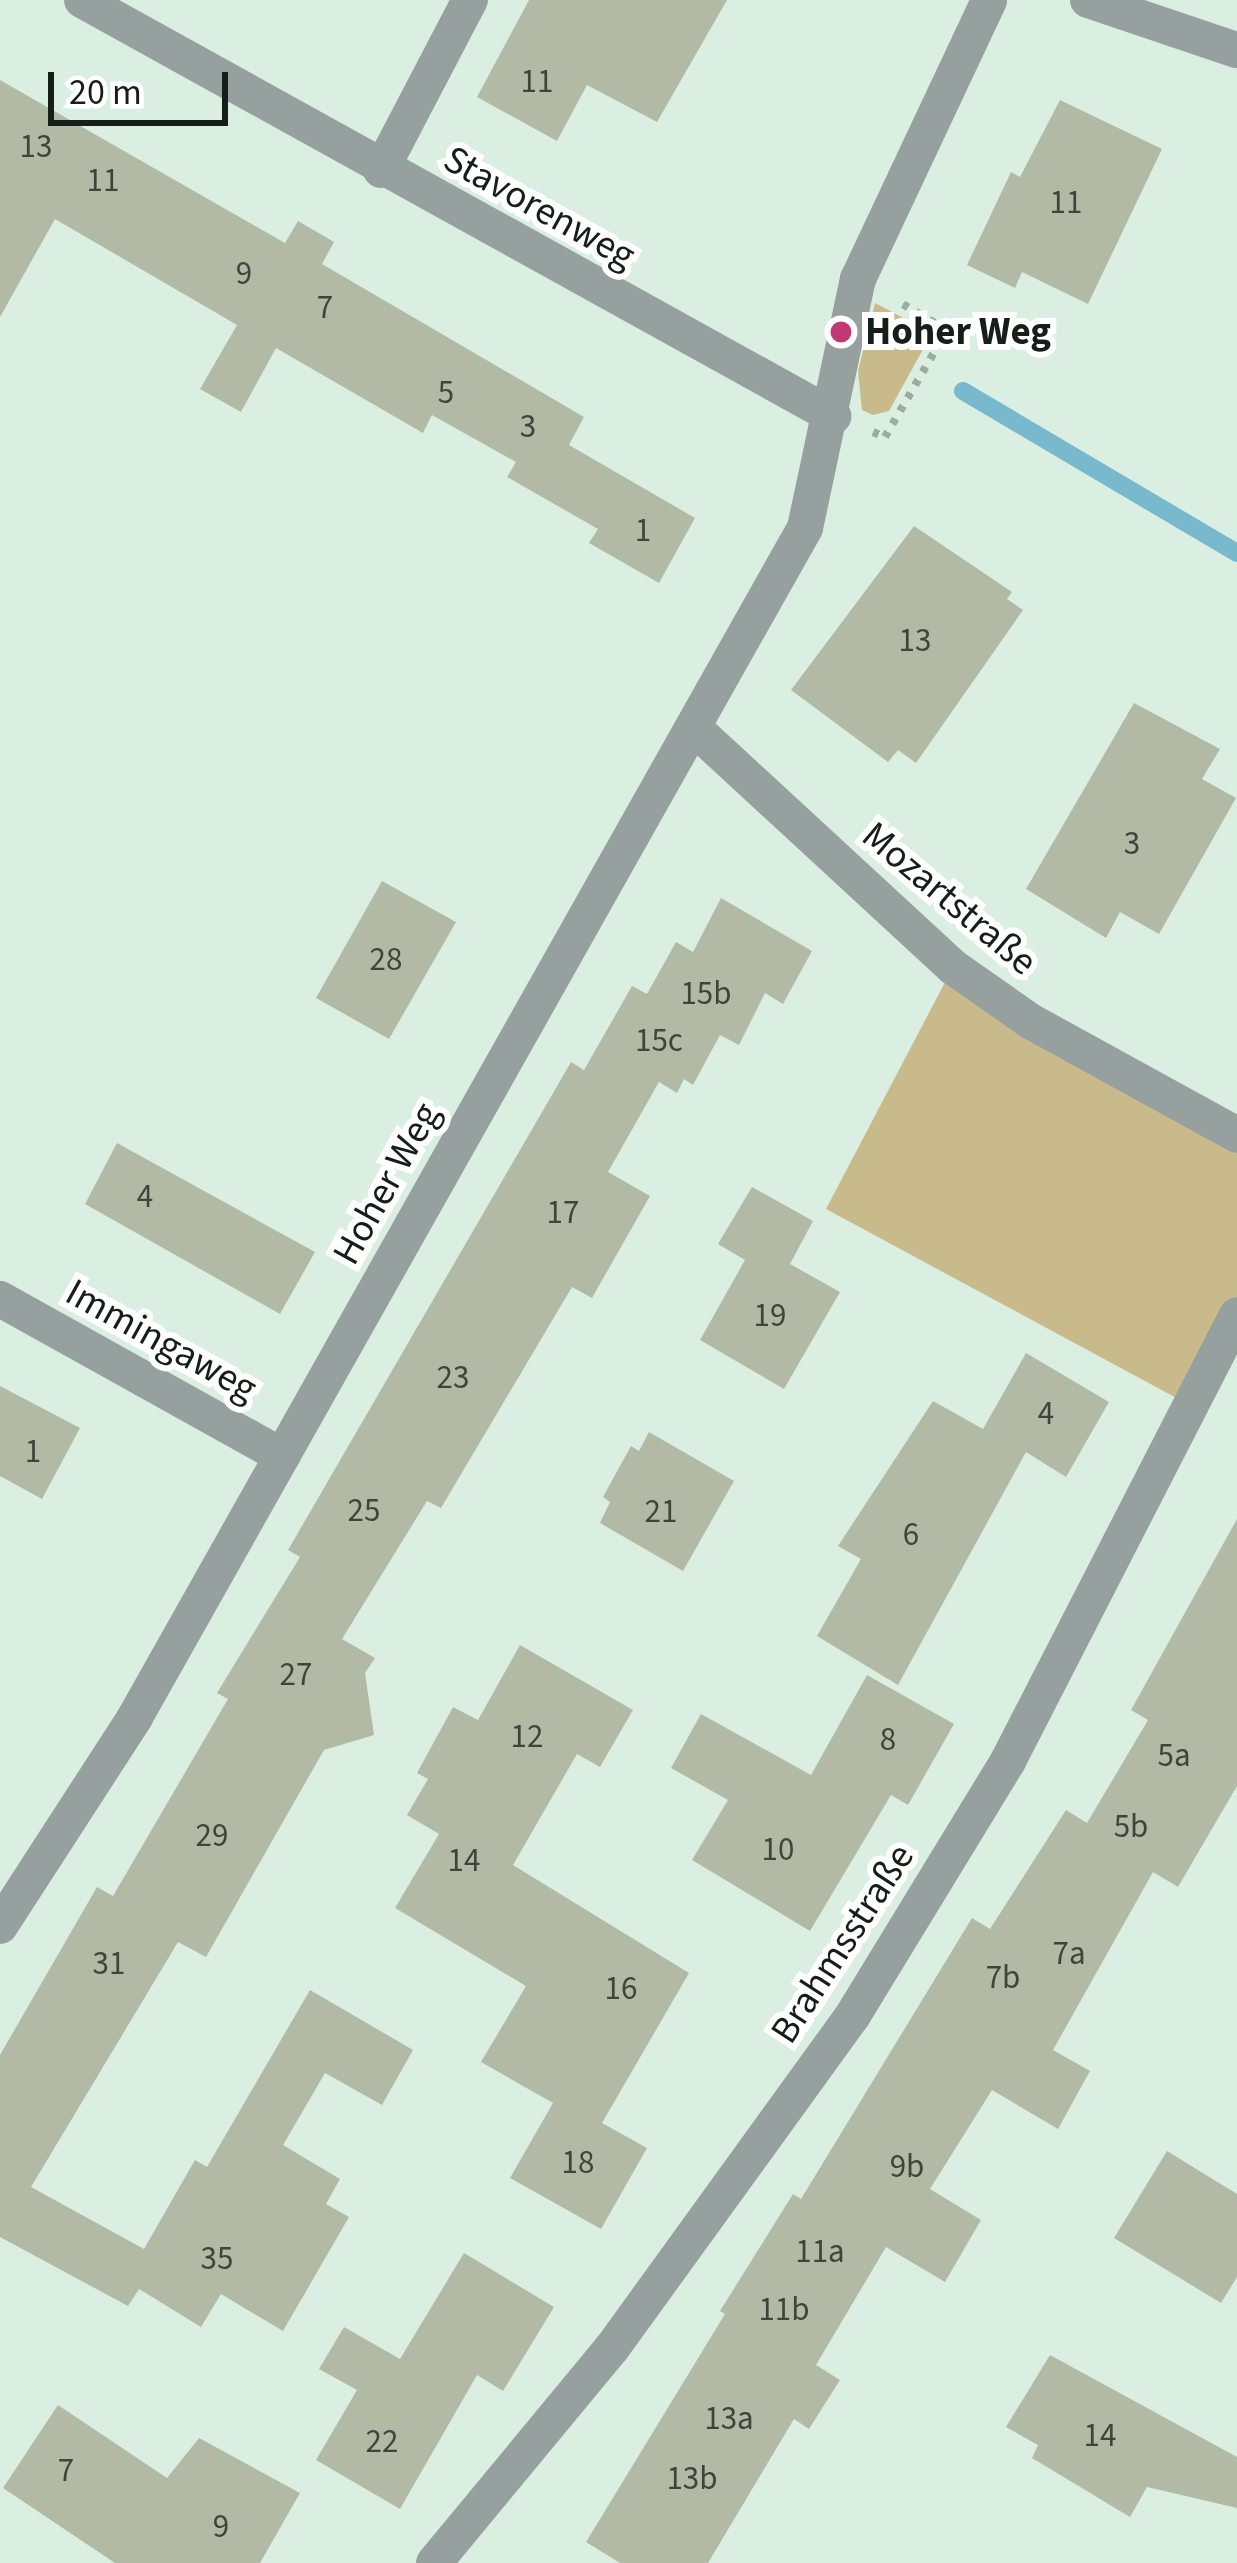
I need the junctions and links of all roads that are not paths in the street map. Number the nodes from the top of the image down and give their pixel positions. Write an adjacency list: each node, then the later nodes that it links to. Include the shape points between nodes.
1 (82, 0): 6 (street, Stavorenweg)
2 (470, 0): 6 (street)
3 (988, 0): 7 (street, Hoher Weg, via 858,279 841,332)
4 (1088, 0): 5 (street)
5 (1237, 50)
6 (381, 170): 7 (street, Stavorenweg)
7 (833, 416): 8 (street, Hoher Weg, via 805,528)
8 (695, 729): 9 (street, Mozartstraße, via 953,967 1030,1021); 12 (street, Hoher Weg)
9 (1237, 1135)
10 (0, 1299): 12 (street, Immingaweg)
11 (1237, 1315): 14 (street, Brahmsstraße, via 1008,1761 853,2015 612,2348)
12 (281, 1456): 13 (street, Hoher Weg, via 135,1717)
13 (0, 1926)
14 (434, 2563)

